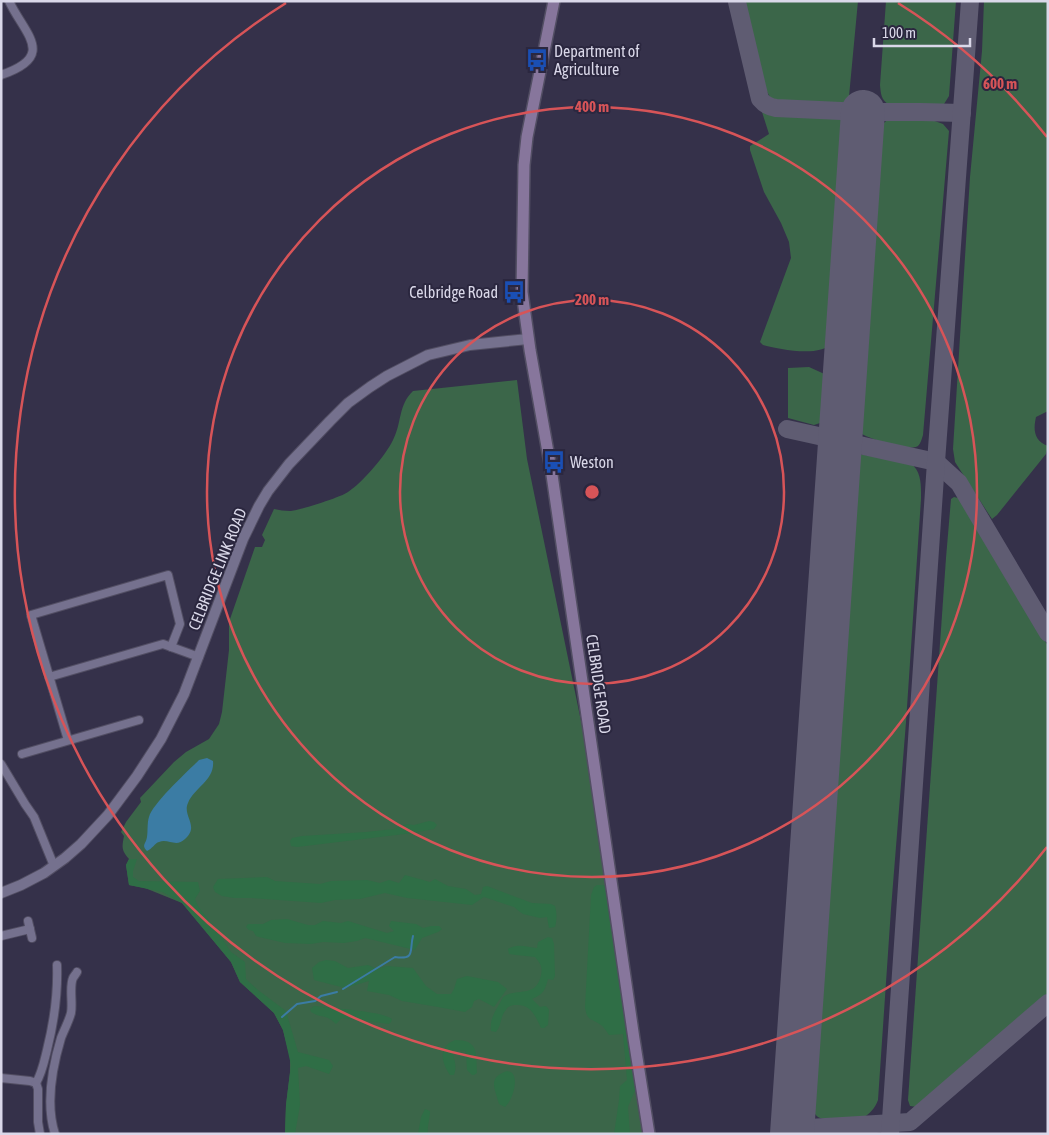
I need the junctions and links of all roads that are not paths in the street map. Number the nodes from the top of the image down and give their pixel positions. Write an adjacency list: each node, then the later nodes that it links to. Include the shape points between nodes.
1 (9, 1): 3 (street, via 29,34 33,52 29,60)
2 (554, 1): 4 (main road, CELBRIDGE ROAD, via 526,136 522,284)
3 (1, 75)
4 (528, 339): 6 (street, CELBRIDGE LINK ROAD, via 470,345 428,356 387,376 348,403 289,464 259,506 243,539); 22 (main road, CELBRIDGE ROAD, via 554,493)
5 (171, 647): 6 (street); 7 (street, via 163,644); 7 (street, via 180,624 168,575 32,615)
6 (199, 657): 12 (street, CELBRIDGE LINK ROAD, via 173,718 137,776 96,830)
7 (49, 677): 9 (street)
8 (139, 720): 9 (street)
9 (68, 740): 10 (street)
10 (22, 754)
11 (1, 764): 12 (street, via 39,826)
12 (54, 866): 13 (street, CELBRIDGE LINK ROAD)
13 (1, 893)
14 (1, 936): 15 (street, via 29,925)
15 (32, 938)
16 (58, 965): 19 (street, via 52,1032)
17 (77, 972): 21 (street, via 72,979 71,1013 51,1083 51,1123)
18 (1, 1078): 19 (street)
19 (36, 1083): 20 (street)
20 (40, 1134)
21 (55, 1134)
22 (649, 1134)

